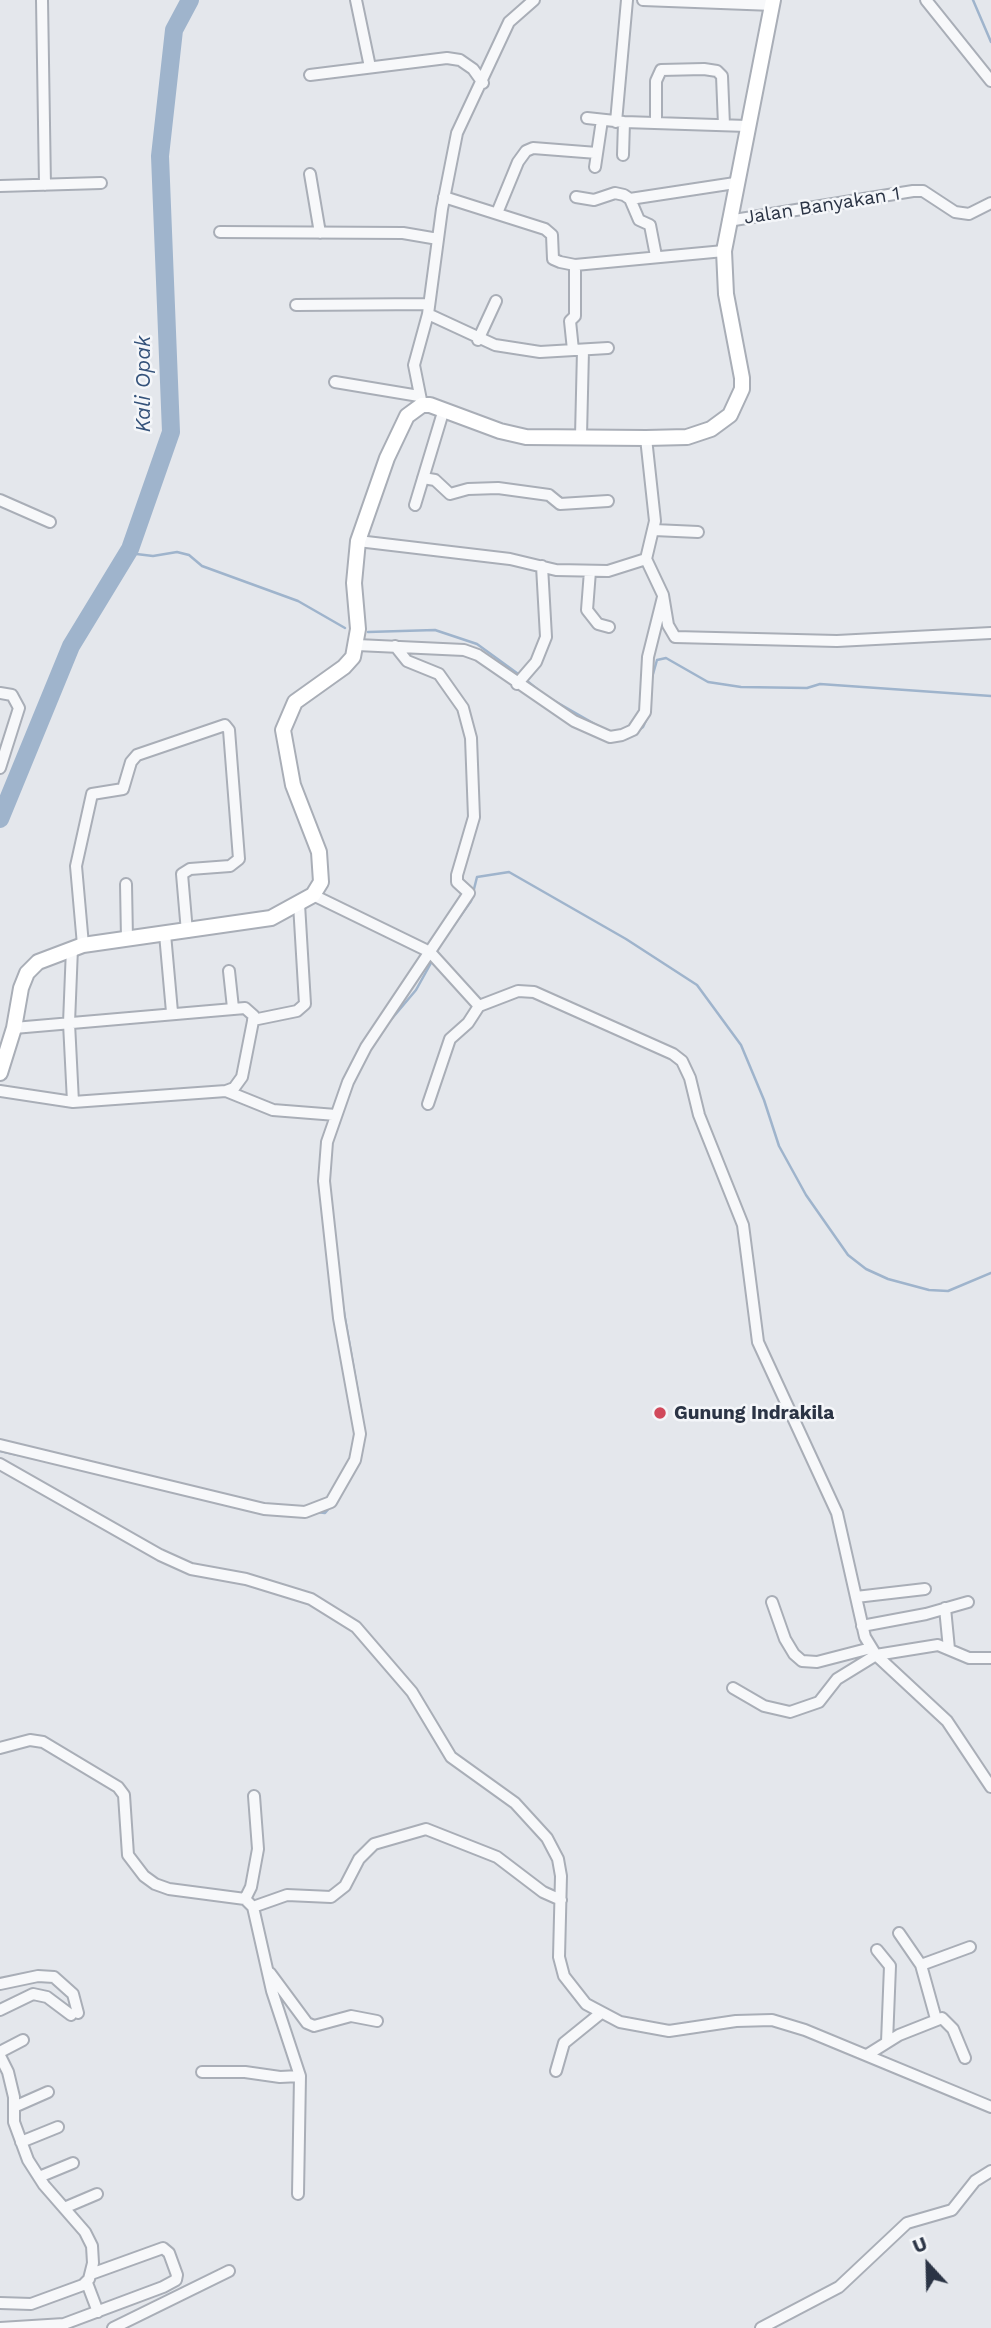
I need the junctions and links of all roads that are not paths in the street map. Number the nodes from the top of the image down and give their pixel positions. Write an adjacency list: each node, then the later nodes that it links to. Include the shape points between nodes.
1 (42, 0): 25 (street)
2 (356, 0): 9 (street)
3 (534, 0): 12 (street, via 509,22)
4 (626, 0): 15 (street)
5 (643, 0): 6 (street)
6 (652, 0): 8 (street)
7 (926, 0): 11 (street)
8 (773, 3): 18 (main road)
9 (370, 67): 10 (street); 12 (street, via 447,58 473,69)
10 (310, 75)
11 (991, 81)
12 (483, 83): 27 (street, via 457,133)
13 (587, 118): 14 (street)
14 (601, 120): 15 (street); 19 (street)
15 (620, 122): 16 (street); 20 (street)
16 (656, 123): 17 (street); 17 (street, via 656,81 661,70 704,69 722,76)
17 (724, 125): 18 (street)
18 (747, 126): 24 (main road)
19 (597, 153): 21 (street); 31 (street, via 526,151 517,162)
20 (623, 155)
21 (595, 167)
22 (310, 174): 34 (street)
23 (101, 183): 25 (street)
24 (735, 183): 29 (street); 32 (main road)
25 (45, 185): 26 (street)
26 (0, 186)
27 (444, 197): 31 (street); 35 (street)
28 (576, 197): 29 (street, via 594,200 615,193)
29 (629, 199): 37 (street, via 639,220 650,225)
30 (991, 203): 32 (street, Jalan Banyakan 1, via 969,214 956,212 923,191 913,191)
31 (497, 214): 38 (street, via 549,231 553,259)
32 (728, 221): 36 (main road)
33 (220, 232): 34 (street)
34 (320, 233): 35 (street, via 403,233)
35 (438, 239): 41 (street)
36 (724, 251): 37 (street); 49 (main road, via 726,294 742,378 739,398 730,415 711,429 687,437)
37 (656, 256): 38 (street)
38 (575, 265): 44 (street, via 575,316 570,321)
39 (496, 301): 42 (street)
40 (296, 305): 41 (street)
41 (429, 309): 42 (street); 46 (street, via 414,365)
42 (478, 340): 44 (street, via 540,352)
43 (608, 348): 44 (street)
44 (578, 350): 48 (street)
45 (335, 382): 46 (street)
46 (421, 401): 47 (main road); 57 (main road, via 399,429)
47 (444, 409): 48 (main road, via 509,434); 50 (street)
48 (581, 436): 49 (main road)
49 (646, 438): 55 (street)
50 (423, 478): 52 (street, via 435,480 450,494 498,488 550,495 560,504); 53 (street)
51 (0, 500): 54 (street)
52 (608, 501)
53 (415, 505)
54 (50, 522)
55 (654, 530): 56 (street); 58 (street)
56 (698, 532)
57 (358, 541): 59 (street); 64 (main road, via 354,583)
58 (646, 559): 60 (street, via 612,570); 61 (street)
59 (542, 566): 60 (street); 66 (street, via 546,637 536,662)
60 (590, 570): 62 (street, via 587,610 598,624)
61 (663, 595): 63 (street, via 670,631 681,639 837,641); 66 (street, via 648,657 645,712 634,730 610,737 599,733)
62 (609, 626)
63 (991, 634)
64 (357, 645): 65 (street); 70 (main road, via 344,667 295,702 283,730 293,785 323,870)
65 (395, 646): 66 (street, via 464,650); 76 (street, via 407,661 439,674 463,708 471,738 474,817 457,875 457,882 469,893)
66 (522, 679)
67 (0, 693): 68 (street, via 12,695 19,708)
68 (0, 768)
69 (126, 884): 74 (street)
70 (313, 895): 71 (main road); 76 (street)
71 (299, 904): 72 (main road, via 271,918); 81 (street, via 305,1004 297,1011)
72 (187, 932): 73 (main road); 75 (street, via 182,874 190,869 230,866 239,859 225,725 137,755 123,789 92,794 76,866)
73 (165, 934): 74 (main road); 80 (street)
74 (127, 939): 75 (main road)
75 (77, 947): 82 (street); 83 (main road, via 38,962 27,973)
76 (430, 952): 78 (street); 89 (street, via 366,1047)
77 (229, 971): 79 (street)
78 (479, 1006): 88 (street, via 450,1039); 93 (street, via 518,991 534,992 682,1061 743,1225 758,1342 837,1513)
79 (233, 1008): 80 (street); 81 (street, via 249,1009)
80 (172, 1012): 82 (street)
81 (253, 1020): 86 (street, via 242,1077)
82 (69, 1023): 83 (street); 87 (street)
83 (14, 1028): 84 (main road)
84 (0, 1073)
85 (0, 1091): 87 (street)
86 (226, 1091): 87 (street); 89 (street, via 273,1110)
87 (73, 1102)
88 (428, 1104)
89 (336, 1115): 90 (street, via 327,1142 324,1181 339,1318 360,1443 331,1502 304,1512 264,1509)
90 (0, 1445)
91 (0, 1464): 105 (street, via 160,1555 191,1569 246,1579 311,1599 356,1628 412,1692 451,1757 515,1803 547,1838 558,1859)
92 (925, 1589): 93 (street)
93 (856, 1597): 97 (street)
94 (772, 1602): 99 (street, via 785,1639 802,1661)
95 (968, 1602): 96 (street)
96 (945, 1608): 97 (street); 98 (street)
97 (862, 1626): 99 (street)
98 (949, 1648): 99 (street); 100 (street, via 969,1658)
99 (874, 1652): 101 (street, via 837,1679 820,1702 803,1709 773,1710); 103 (street, via 942,1715)
100 (991, 1658)
101 (733, 1688)
102 (0, 1748): 106 (street, via 30,1740 43,1742 118,1787 124,1795 128,1855 155,1884)
103 (990, 1783)
104 (254, 1796): 106 (street, via 258,1849)
105 (561, 1900): 106 (street, via 543,1892 498,1857 426,1829 374,1844 359,1859 345,1886 331,1897 287,1895); 114 (street, via 559,1957 564,1976 586,2004)
106 (249, 1903): 111 (street)
107 (899, 1933): 110 (street)
108 (970, 1947): 110 (street)
109 (877, 1950): 118 (street, via 890,1966)
110 (921, 1965): 115 (street)
111 (268, 1971): 116 (street, via 307,2023 314,2026 351,2016); 124 (street)
112 (0, 1984): 113 (street, via 54,1977 73,1994 75,2014 33,1994)
113 (0, 2010)
114 (600, 2013): 120 (street, via 636,2027 668,2031 772,2020); 122 (street, via 564,2043)
115 (936, 2018): 118 (street); 121 (street, via 948,2022)
116 (377, 2021)
117 (23, 2040): 119 (street)
118 (887, 2042): 120 (street)
119 (0, 2054): 126 (street)
120 (867, 2055): 127 (street)
121 (965, 2058)
122 (556, 2071)
123 (202, 2072): 124 (street)
124 (300, 2076): 134 (street)
125 (48, 2092): 126 (street)
126 (14, 2107): 129 (street)
127 (991, 2107)
128 (58, 2127): 129 (street)
129 (21, 2142): 132 (street)
130 (73, 2163): 132 (street)
131 (991, 2171): 142 (street, via 975,2181 952,2210 907,2223 839,2287)
132 (38, 2177): 135 (street)
133 (97, 2194): 135 (street)
134 (298, 2194)
135 (64, 2208): 137 (street, via 89,2239 93,2255)
136 (229, 2270): 141 (street)
137 (89, 2278): 138 (street, via 31,2304); 139 (street); 139 (street, via 163,2248 177,2275 163,2287)
138 (0, 2303)
139 (98, 2312): 140 (street, via 64,2324)
140 (0, 2328)
141 (113, 2328)
142 (761, 2328)

